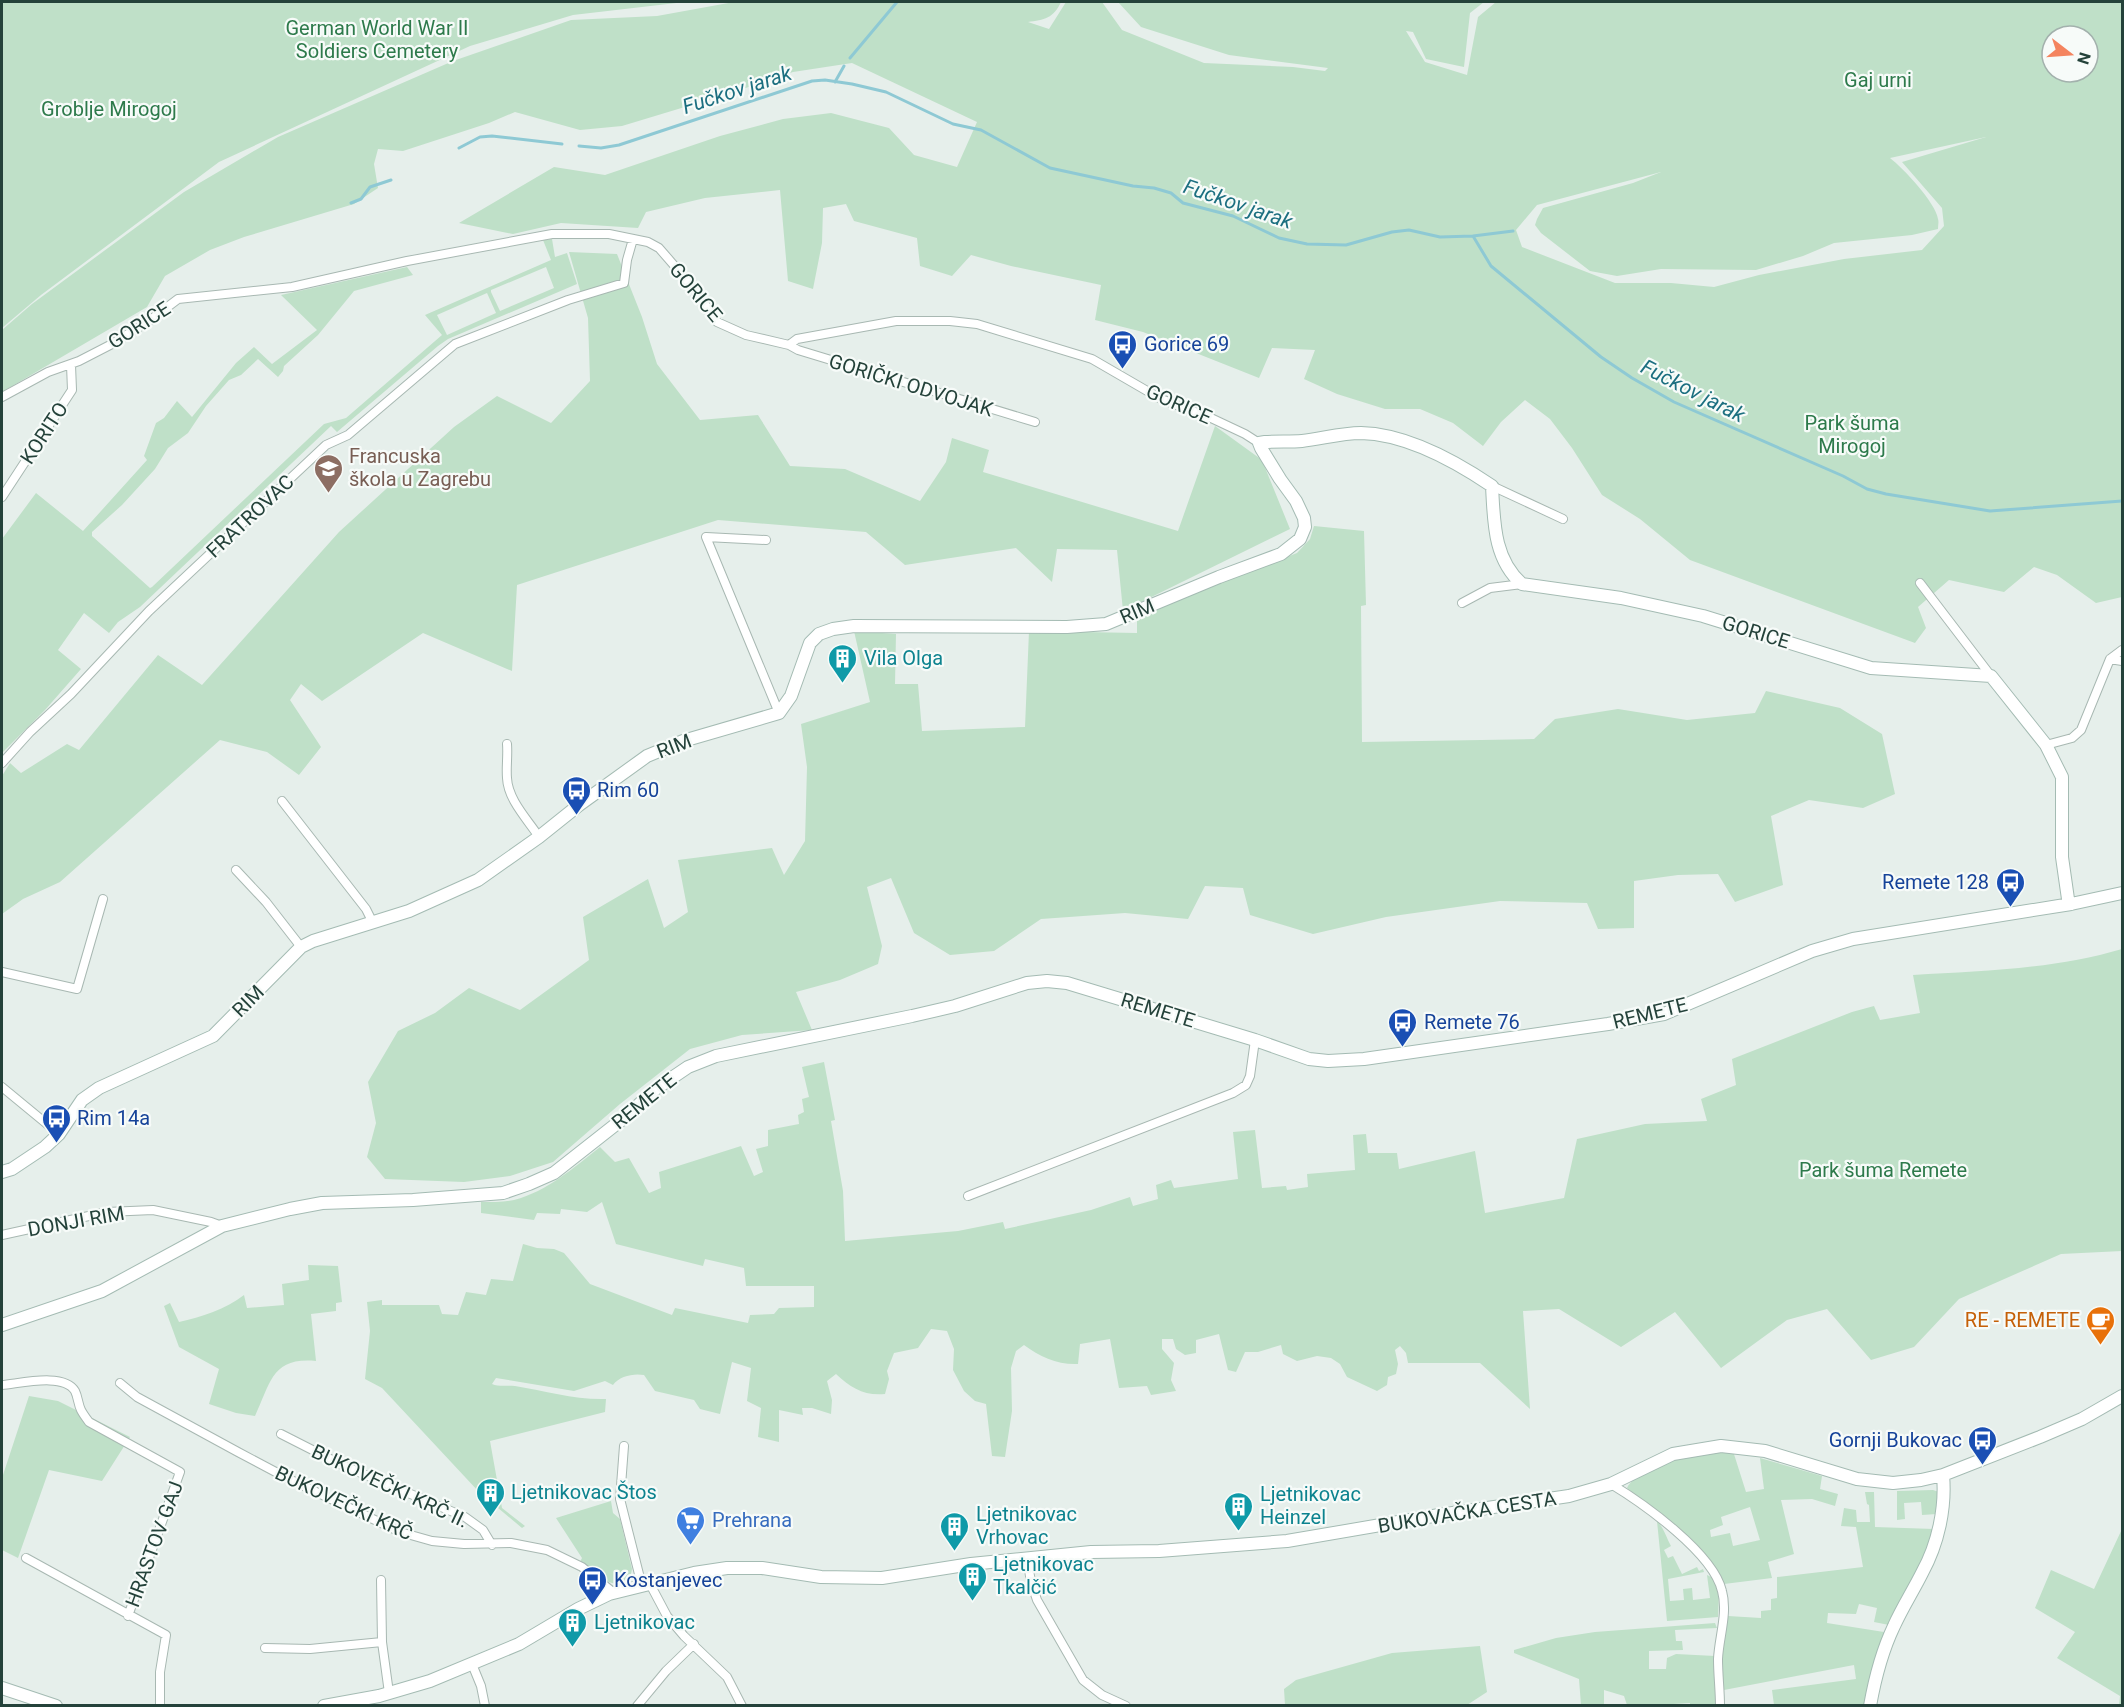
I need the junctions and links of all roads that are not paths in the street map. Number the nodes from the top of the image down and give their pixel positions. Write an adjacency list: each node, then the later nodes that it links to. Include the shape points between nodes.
1 (633, 239): 2 (street, GORICE, via 659,248 717,322 746,335); 3 (street, GORICE, via 609,234 552,234 292,287 178,299 112,344); 21 (street, FRATROVAC, via 624,283 568,300 455,344 348,435 326,445 149,611)
2 (789, 345): 5 (street, GORIČKI ODVOJAK); 6 (street, GORICE, via 797,339 896,321 977,324 1092,360 1161,399 1211,418)
3 (71, 365): 4 (street, GORICE, via 48,372); 8 (street, KORITO, via 72,390)
4 (2, 397)
5 (1035, 422)
6 (1259, 443): 7 (street, via 1360,433 1388,435 1442,458); 18 (street, RIM, via 1304,518 1300,539 1281,554 1106,624 854,626 819,633 810,643 791,696)
7 (1492, 486): 9 (street); 12 (street, via 1497,544 1509,569)
8 (2, 497)
9 (1563, 519)
10 (766, 540): 18 (street, via 706,537)
11 (1920, 583): 17 (street)
12 (1522, 584): 13 (street, GORICE, via 1490,588); 17 (street, GORICE, via 1621,598 1703,616 1871,668)
13 (1462, 603)
14 (2122, 650): 15 (street)
15 (2110, 658): 16 (street); 20 (street, via 2080,730 2072,738)
16 (2122, 662)
17 (1991, 676): 20 (street)
18 (778, 713): 23 (street, RIM, via 683,741 647,756)
19 (507, 744): 23 (street, via 508,789)
20 (2046, 745): 27 (street, via 2062,777 2062,857)
21 (2, 763)
22 (282, 801): 28 (street)
23 (540, 837): 28 (street, RIM, via 478,880 409,911)
24 (236, 870): 29 (street)
25 (2122, 893): 27 (street, REMETE)
26 (103, 898): 30 (street, via 77,989)
27 (2071, 904): 31 (street, REMETE, via 1853,939 1812,951 1664,1014 1608,1024 1340,1060 1310,1059)
28 (372, 921): 29 (street, RIM)
29 (301, 947): 33 (street, RIM, via 213,1036 99,1088 82,1100)
30 (2, 972)
31 (1256, 1040): 35 (street, via 1250,1076 1233,1093); 36 (street, REMETE, via 1067,983 1027,983 955,1006 756,1046 688,1067 654,1090 554,1173 503,1193 322,1203)
32 (2, 1087): 33 (street)
33 (59, 1134): 34 (street, RIM)
34 (2, 1172)
35 (968, 1196)
36 (222, 1226): 37 (street, DONJI RIM, via 141,1210 107,1212); 38 (street, REMETE, via 102,1291)
37 (2, 1235)
38 (2, 1325)
39 (120, 1383): 46 (street, BUKOVEČKI KRČ, via 137,1397 296,1483 400,1532 432,1541)
40 (2, 1385): 52 (street, HRASTOV GAJ, via 49,1381 72,1387 88,1422 180,1472)
41 (2122, 1396): 44 (street, BUKOVAČKA CESTA, via 2082,1419)
42 (282, 1434): 46 (street, BUKOVEČKI KRČ II., via 342,1465 465,1517 483,1530)
43 (624, 1446): 50 (street, via 620,1499)
44 (1943, 1475): 45 (street, BUKOVAČKA CESTA, via 1903,1482 1870,1481 1765,1451 1721,1446 1673,1454); 67 (street, via 1942,1516 1934,1546 1886,1643)
45 (1611, 1484): 48 (street, BUKOVAČKA CESTA, via 1569,1496 1284,1541); 66 (street, via 1642,1503 1685,1540 1718,1579 1724,1600 1718,1661)
46 (492, 1545): 51 (street, BUKOVEČKI KRČ, via 534,1546 558,1554)
47 (26, 1558): 52 (street, HRASTOV GAJ)
48 (1027, 1558): 50 (street, BUKOVAČKA CESTA, via 882,1578 728,1568); 65 (street, via 1037,1600 1083,1680 1102,1695)
49 (381, 1580): 53 (street)
50 (646, 1585): 51 (street, BUKOVAČKA CESTA); 54 (street)
51 (614, 1593): 56 (street, BUKOVAČKA CESTA)
52 (128, 1616): 61 (street, HRASTOV GAJ, via 166,1635)
53 (382, 1642): 55 (street, via 310,1649); 58 (street)
54 (693, 1644): 59 (street); 64 (street, via 728,1677)
55 (265, 1648)
56 (472, 1664): 58 (street, BUKOVAČKA CESTA); 63 (street)
57 (2, 1688): 60 (street)
58 (389, 1693): 62 (street, BUKOVAČKA CESTA)
59 (639, 1704)
60 (56, 1706)
61 (160, 1706)
62 (324, 1706)
63 (485, 1706)
64 (742, 1706)
65 (1126, 1706)
66 (1720, 1706)
67 (1870, 1706)

